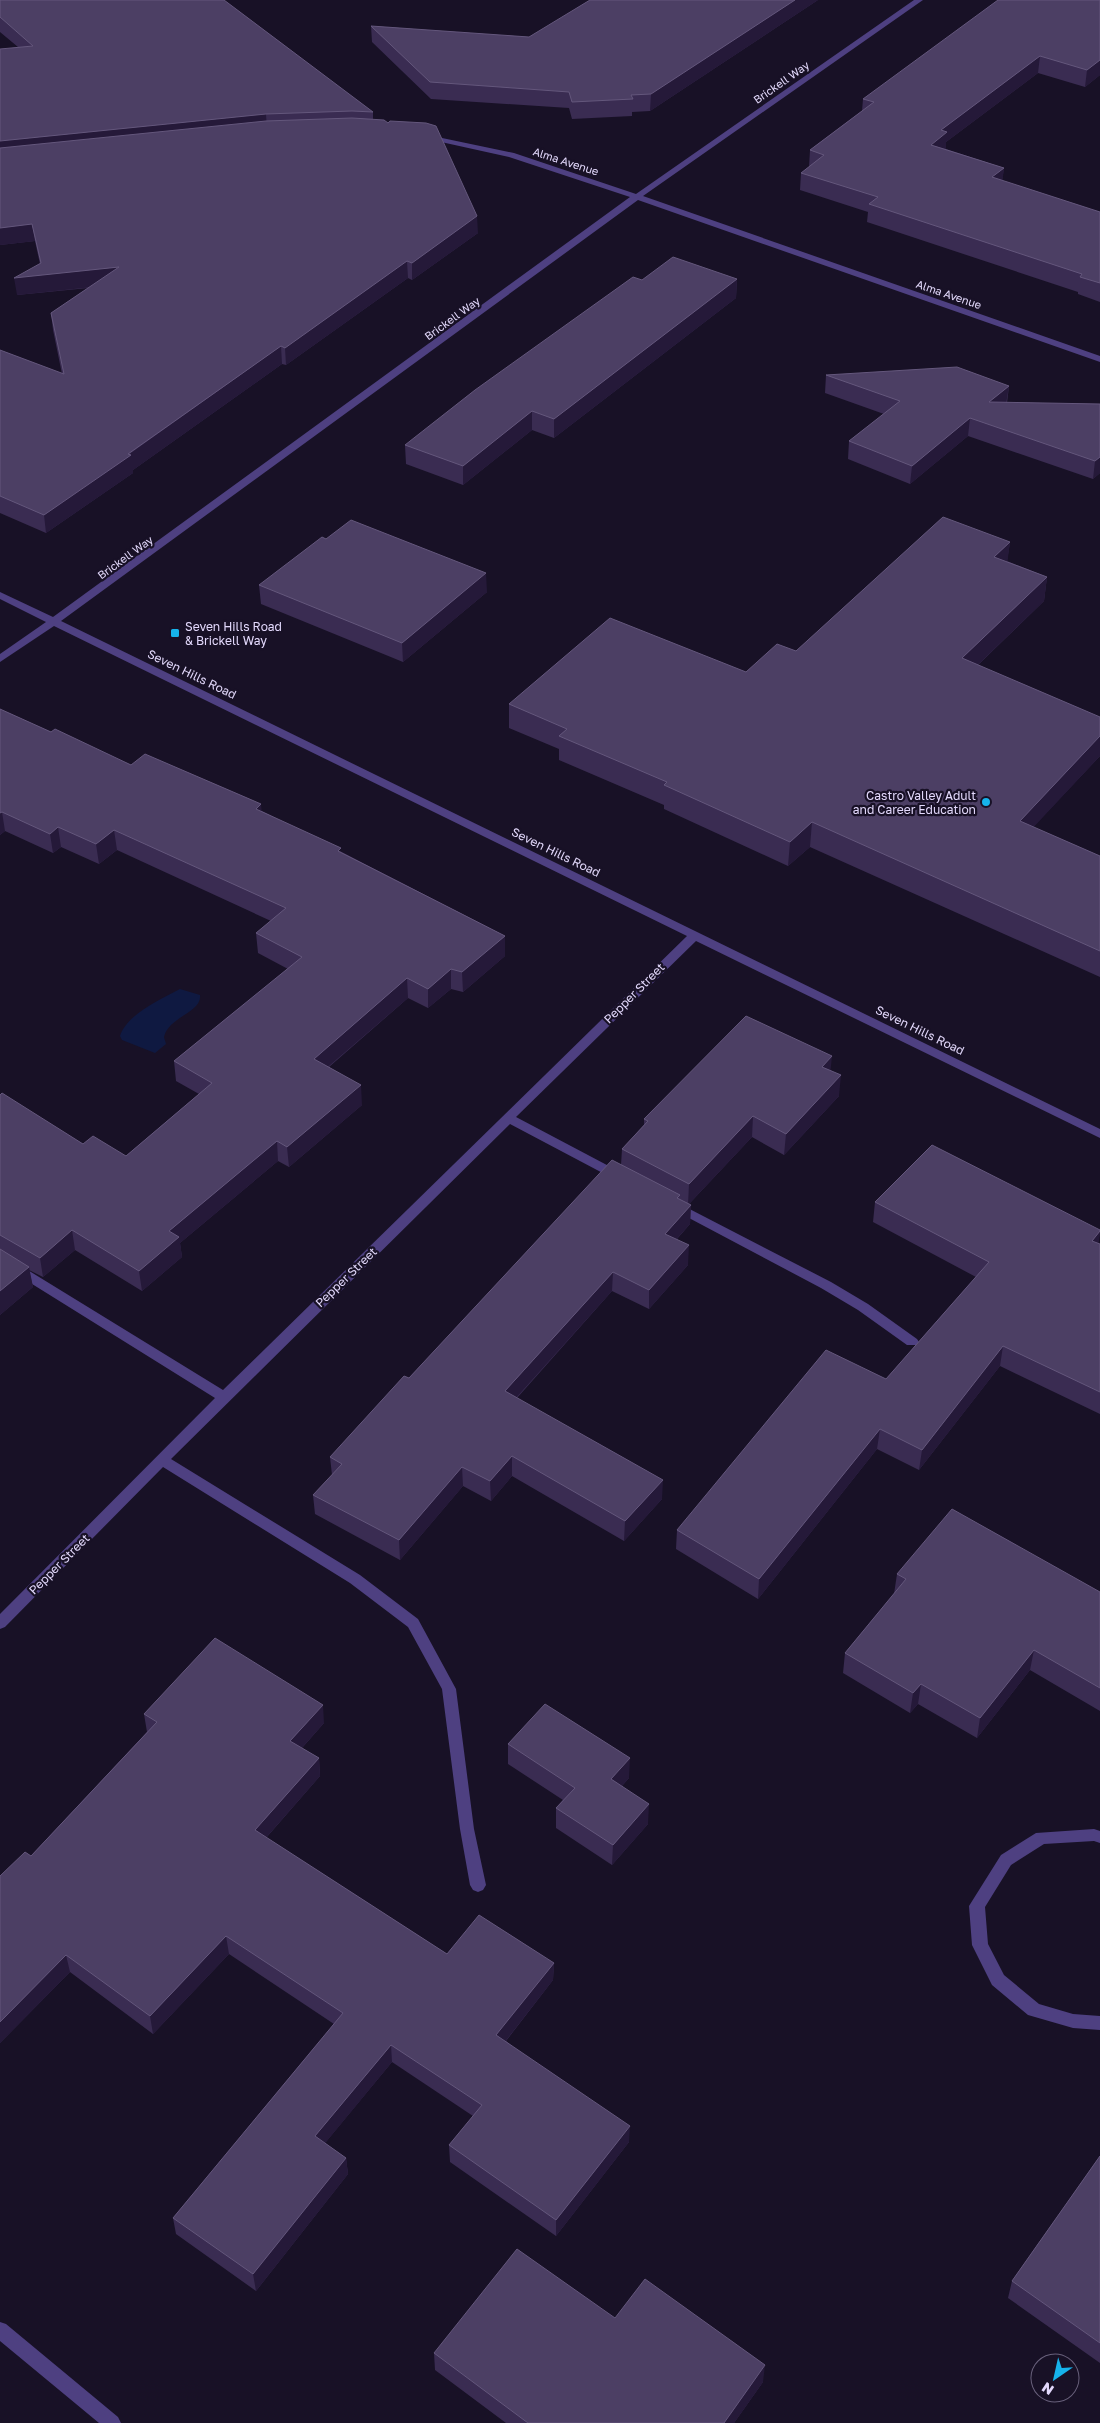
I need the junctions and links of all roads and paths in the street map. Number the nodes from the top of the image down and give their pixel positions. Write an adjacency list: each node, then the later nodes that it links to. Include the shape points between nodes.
1 (919, 0): 3 (street, Brickell Way)
2 (418, 135): 3 (street, Alma Avenue, via 511,155)
3 (637, 196): 4 (street, Alma Avenue); 6 (street, Brickell Way)
4 (1100, 359)
5 (0, 595): 6 (street, Seven Hills Road)
6 (55, 622): 7 (street, Brickell Way); 8 (street, Seven Hills Road)
7 (0, 659)
8 (694, 935): 9 (street, Pepper Street); 10 (street, Seven Hills Road)
9 (508, 1118): 11 (street); 15 (street, Pepper Street)
10 (1100, 1134)
11 (628, 1181)
12 (662, 1199): 14 (street, via 826,1285)
13 (0, 1258): 15 (street)
14 (912, 1342)
15 (225, 1397): 16 (street, Pepper Street)
16 (162, 1460): 17 (street, Pepper Street); 19 (street, via 355,1579 413,1623 449,1689 467,1829)
17 (0, 1623)
18 (1100, 1837): 20 (street, via 1041,1838 1006,1860 977,1906 980,1944 998,1980 1034,2010 1073,2021)
19 (478, 1885)
20 (1100, 2023)
21 (0, 2330): 22 (street)
22 (112, 2423)

